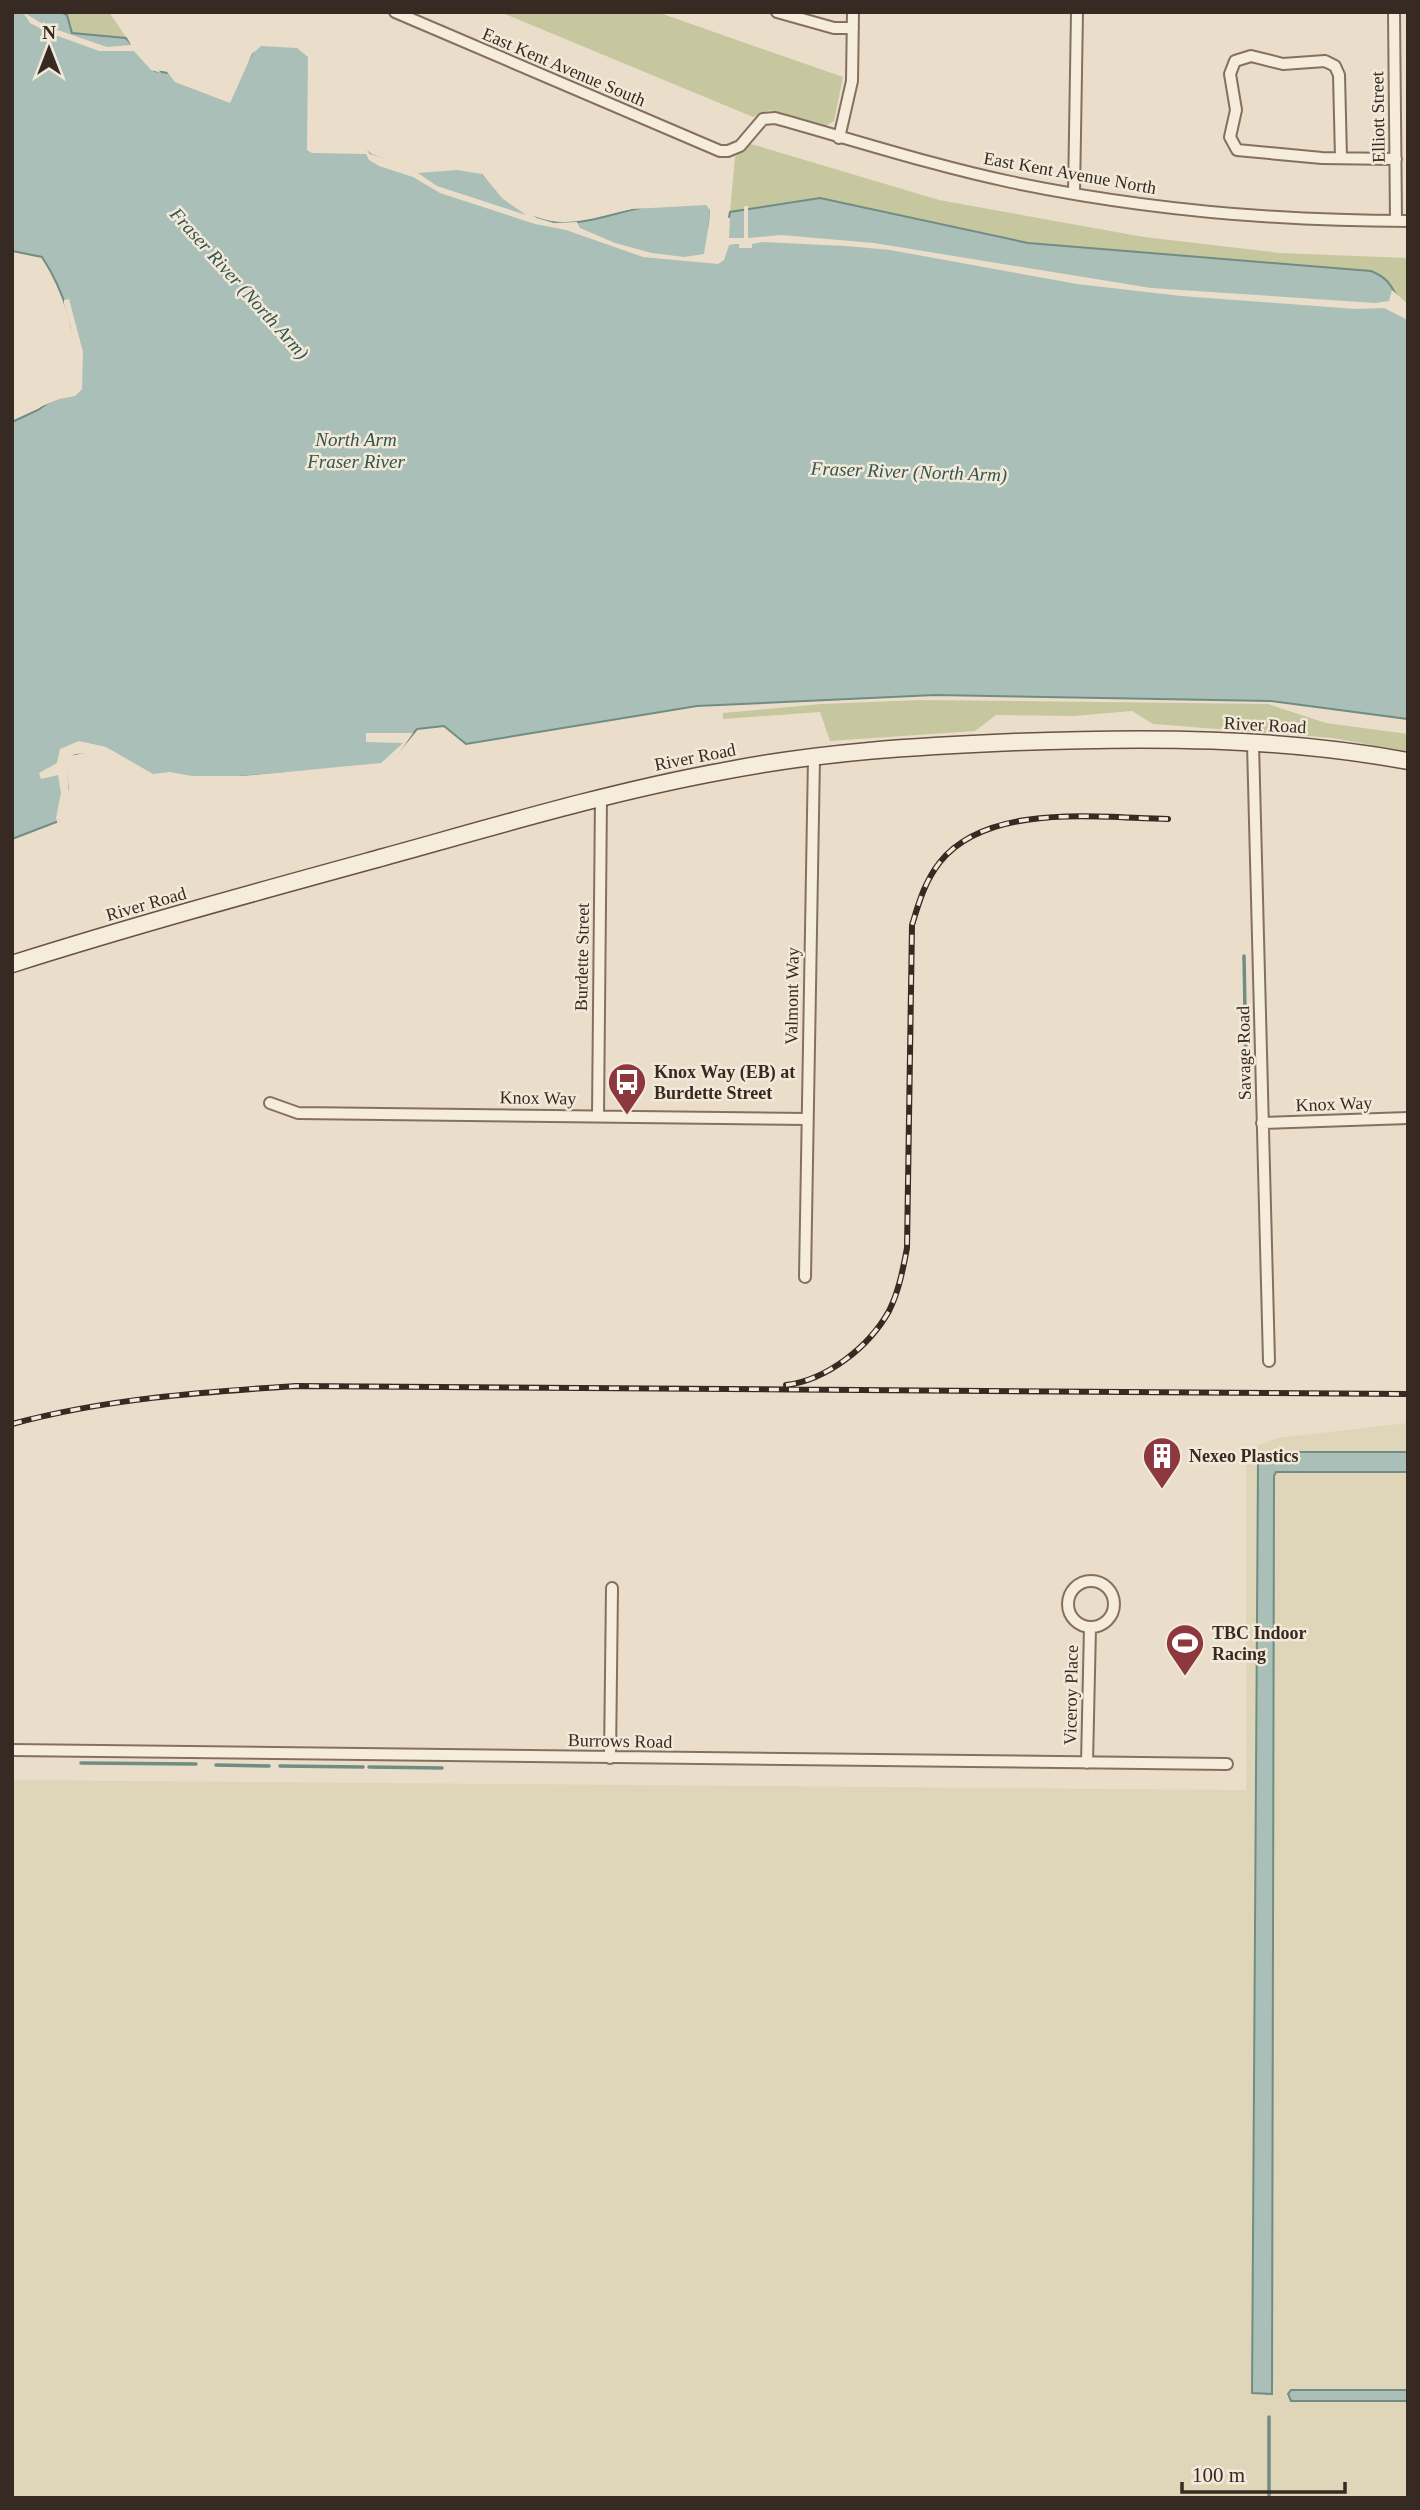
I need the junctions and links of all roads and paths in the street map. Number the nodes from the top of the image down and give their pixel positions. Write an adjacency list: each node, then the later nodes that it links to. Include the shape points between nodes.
1 (395, 12): 9 (street, East Kent Avenue South, via 720,151 733,150)
2 (777, 12): 6 (street)
3 (853, 12): 7 (street)
4 (1077, 12): 12 (street)
5 (1394, 12): 11 (street, Elliott Street)
6 (800, 16): 7 (street, via 834,28)
7 (853, 28): 8 (street, via 852,81)
8 (839, 138): 9 (street, East Kent Avenue North, via 769,117 758,122); 12 (street, East Kent Avenue North)
9 (744, 141)
10 (1341, 158): 10 (street, via 1246,153 1233,146 1230,133 1236,110 1230,74 1235,61 1251,56 1283,64 1325,61 1335,66); 11 (street)
11 (1396, 159): 13 (street, Elliott Street)
12 (1074, 194): 13 (street, East Kent Avenue North, via 1194,211)
13 (1402, 221)
14 (1254, 744): 15 (street, River Road, via 1084,739 923,746); 16 (street, River Road, via 1316,747); 23 (street, Savage Road)
15 (814, 757): 17 (street, River Road, via 726,770); 22 (street, Valmont Way)
16 (1408, 761)
17 (601, 798): 18 (street, River Road); 20 (street, Burdette Street)
18 (12, 964)
19 (270, 1103): 20 (street, Knox Way, via 298,1113)
20 (598, 1116): 22 (street, Knox Way)
21 (1408, 1118): 23 (street, Knox Way)
22 (807, 1119): 24 (street, Valmont Way)
23 (1262, 1123): 25 (street, Savage Road)
24 (805, 1277)
25 (1269, 1361)
26 (612, 1588): 29 (street)
27 (1090, 1627): 27 (street, Viceroy Place, via 1104,1623 1114,1604 1110,1590 1091,1580 1076,1585 1067,1608 1075,1622); 30 (street, Viceroy Place)
28 (12, 1750): 29 (street, Burrows Road)
29 (610, 1758): 30 (street, Burrows Road)
30 (1087, 1763): 31 (street, Burrows Road)
31 (1227, 1764)

